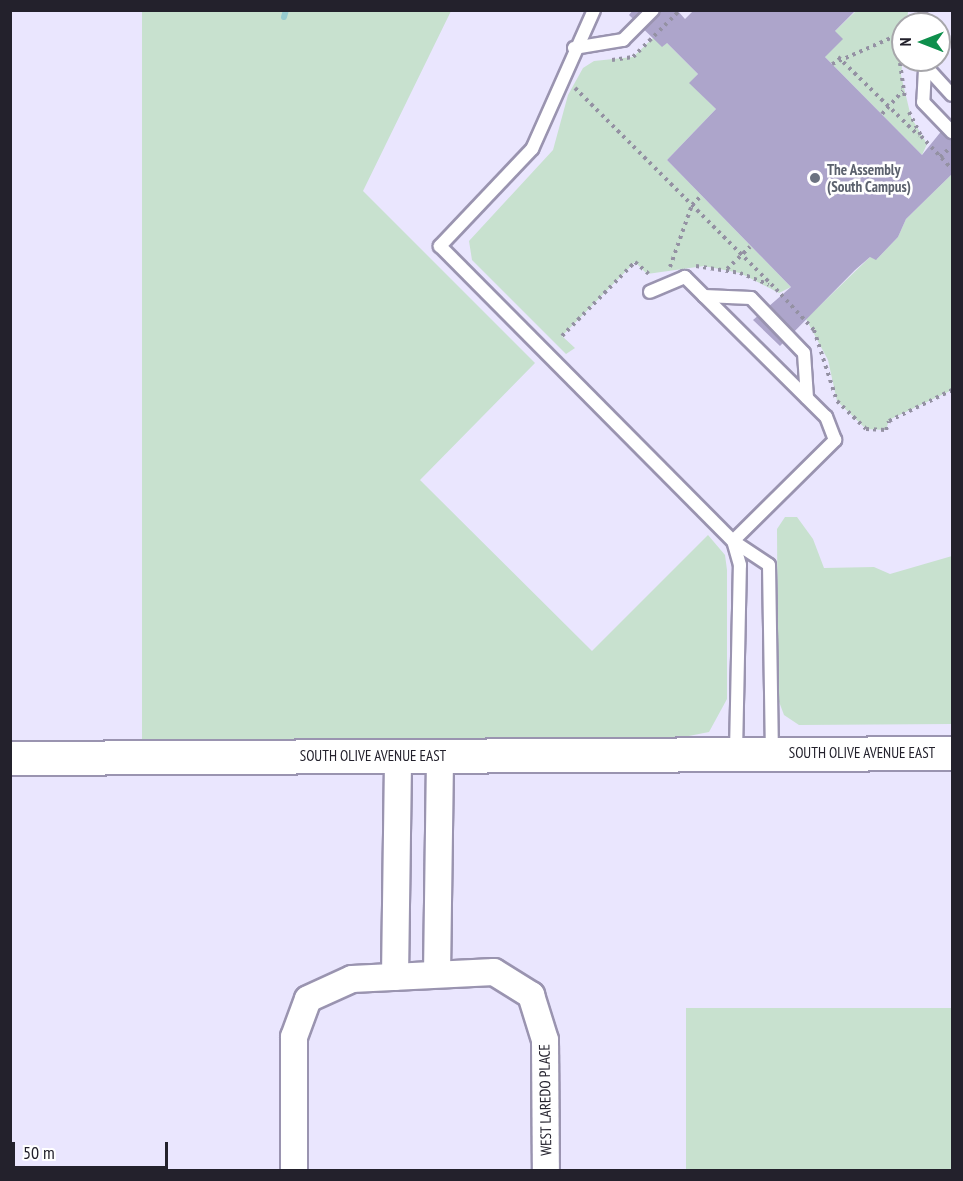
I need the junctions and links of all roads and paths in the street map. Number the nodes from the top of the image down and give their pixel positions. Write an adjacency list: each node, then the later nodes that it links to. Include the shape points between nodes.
1 (594, 10): 5 (lane)
2 (653, 10): 5 (lane, via 623,40)
3 (680, 10): 7 (path, via 633,57)
4 (891, 37): 6 (path)
5 (574, 48): 30 (lane, via 532,149 440,246)
6 (838, 57): 8 (path); 14 (path)
7 (604, 60)
8 (832, 64)
9 (922, 72): 16 (lane, via 923,102)
10 (930, 72): 13 (lane)
11 (577, 77): 21 (path, via 575,88)
12 (903, 91): 14 (path)
13 (952, 95)
14 (889, 107): 15 (path); 17 (path)
15 (882, 114)
16 (952, 132)
17 (926, 143)
18 (952, 145): 19 (path)
19 (940, 157)
20 (702, 195): 21 (path)
21 (692, 205): 23 (path); 28 (path, via 670,268 647,274 635,262)
22 (750, 247): 23 (path)
23 (742, 255): 24 (path); 25 (path)
24 (727, 269)
25 (776, 289)
26 (650, 292): 27 (lane, via 685,277)
27 (704, 296): 29 (lane); 29 (lane, via 752,298 804,353)
28 (562, 336)
29 (807, 398): 30 (lane, via 826,417 835,440)
30 (733, 541): 31 (lane, via 740,566); 32 (lane, via 769,565)
31 (736, 752): 32 (street, SOUTH OLIVE AVENUE EAST); 35 (street, SOUTH OLIVE AVENUE EAST)
32 (772, 752): 33 (street, SOUTH OLIVE AVENUE EAST)
33 (952, 753)
34 (398, 756): 35 (street, SOUTH OLIVE AVENUE EAST); 36 (street, SOUTH OLIVE AVENUE EAST); 38 (street)
35 (440, 756): 37 (street)
36 (10, 758)
37 (437, 974): 38 (street); 40 (street, WEST LAREDO PLACE, via 494,972 531,996 545,1040)
38 (395, 977): 39 (street, via 352,979 308,999 294,1037)
39 (294, 1170)
40 (546, 1170)

